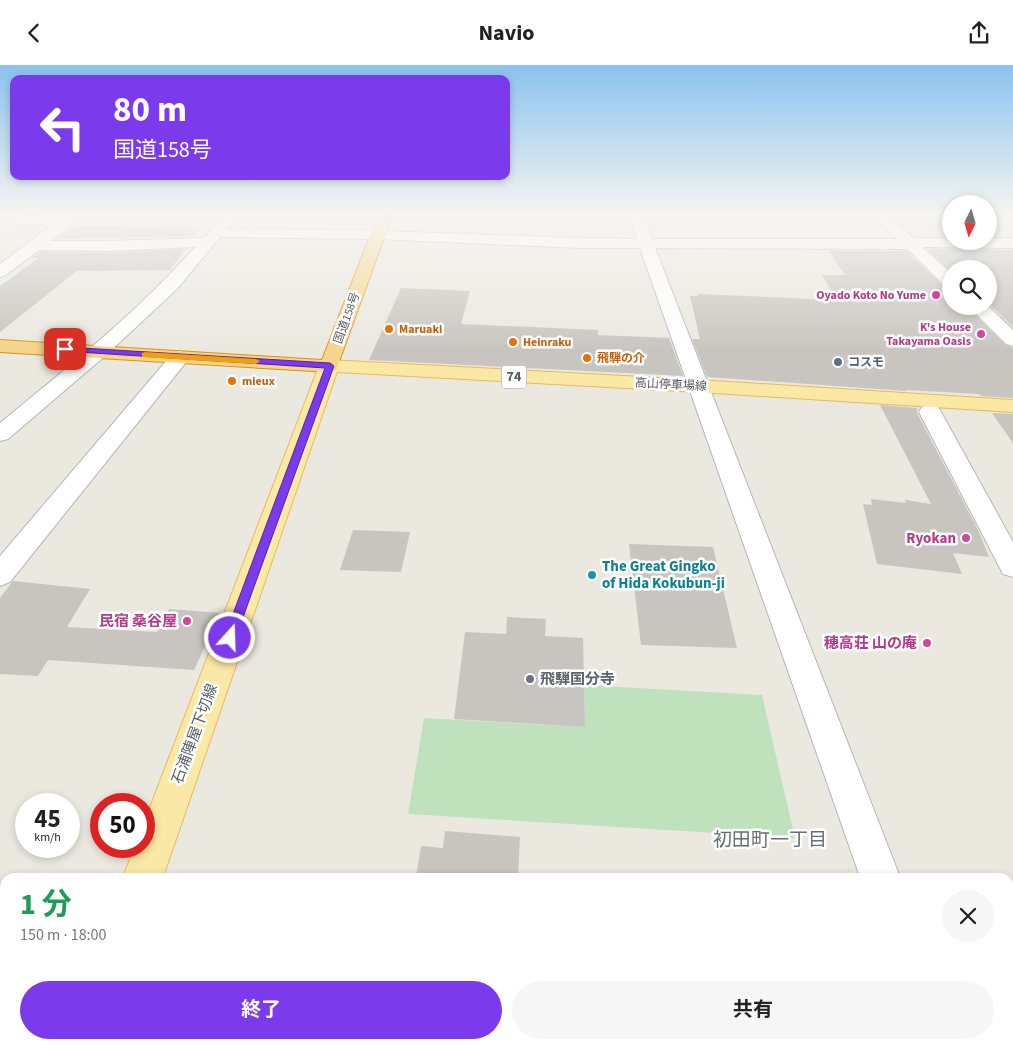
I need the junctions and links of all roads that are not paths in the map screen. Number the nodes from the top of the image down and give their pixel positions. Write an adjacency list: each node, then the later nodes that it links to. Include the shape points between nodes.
1 (18, 259): 6 (street)
2 (193, 259): 13 (street, via 171,285)
3 (369, 259): 15 (highway, 国道158号)
4 (652, 259): 16 (street)
5 (927, 259): 7 (street)
6 (0, 272)
7 (942, 273)
8 (987, 315): 9 (street)
9 (992, 320): 10 (street); 11 (street)
10 (1013, 320)
11 (1013, 340)
12 (0, 346): 13 (highway)
13 (98, 352): 14 (highway); 19 (street)
14 (180, 357): 15 (highway); 21 (street)
15 (330, 366): 16 (main road, 高山停車場線 / 74); 22 (main road, 石浦陣屋下切線)
16 (698, 386): 17 (main road, 高山停車場線 / 74); 23 (street)
17 (1013, 406)
18 (930, 412): 20 (street)
19 (0, 435)
20 (1013, 567)
21 (0, 575)
22 (144, 873)
23 (879, 873)

